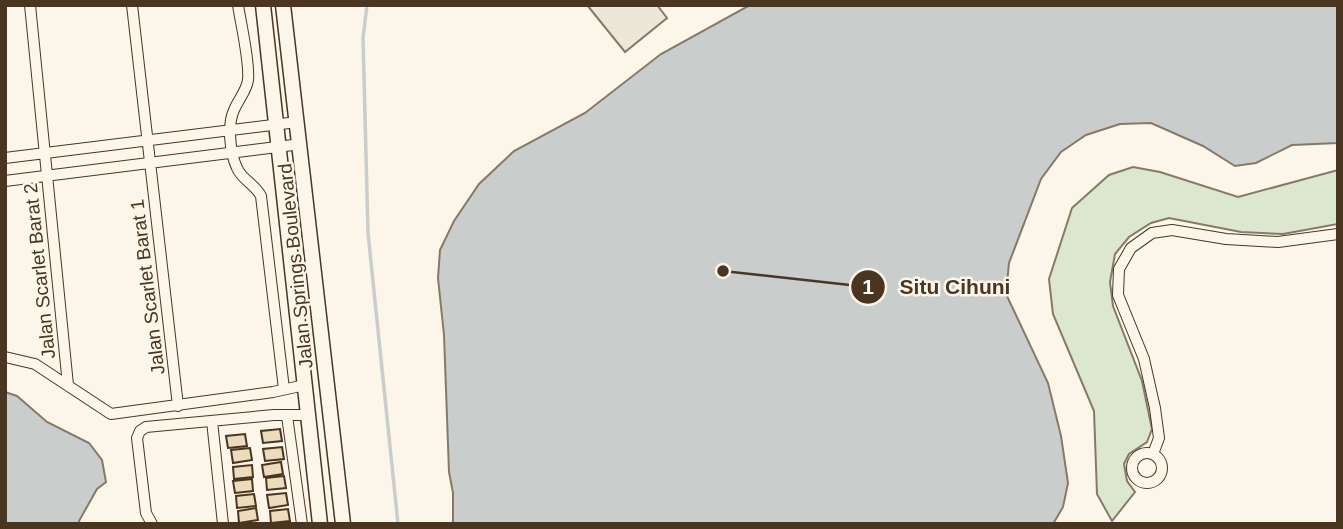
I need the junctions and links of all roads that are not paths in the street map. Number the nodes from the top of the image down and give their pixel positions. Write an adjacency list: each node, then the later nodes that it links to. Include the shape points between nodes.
1 (30, 5): 12 (street, Jalan Scarlet Barat 2)
2 (132, 5): 9 (street, Jalan Scarlet Barat 1)
3 (238, 5): 8 (street, via 248,79 232,113)
4 (263, 5): 7 (main road, Jalan Springs Boulevard)
5 (283, 5): 6 (main road, Jalan Springs Boulevard)
6 (297, 122): 7 (street); 10 (main road, Jalan Springs Boulevard)
7 (276, 125): 8 (street); 11 (main road, Jalan Springs Boulevard)
8 (230, 130): 9 (street); 13 (street)
9 (147, 141): 12 (street); 15 (street, Jalan Scarlet Barat 1)
10 (301, 144): 11 (street); 32 (main road, Jalan Springs Boulevard)
11 (277, 147): 13 (street); 21 (main road, Jalan Springs Boulevard)
12 (45, 153): 14 (street); 16 (street, Jalan Scarlet Barat 2)
13 (232, 153): 15 (street); 22 (street, via 237,168 261,196)
14 (5, 158)
15 (150, 163): 16 (street); 23 (street, Jalan Scarlet Barat 1)
16 (47, 176): 17 (street); 20 (street, Jalan Scarlet Barat 2)
17 (5, 181)
18 (1338, 234): 27 (street, via 1278,242 1172,230 1152,233 1131,248 1119,269 1118,295 1144,359 1155,408 1159,438)
19 (5, 357): 20 (street, via 35,365)
20 (68, 385): 23 (street, via 108,414)
21 (305, 385): 22 (street); 24 (main road, Jalan Springs Boulevard)
22 (284, 389): 23 (street)
23 (178, 406)
24 (308, 415): 25 (street); 31 (main road, Jalan Springs Boulevard)
25 (287, 416): 26 (street); 30 (street)
26 (212, 421): 28 (street, via 140,431 137,438); 29 (street)
27 (1153, 454)
28 (149, 521)
29 (223, 524)
30 (302, 524)
31 (320, 524)
32 (343, 524)

